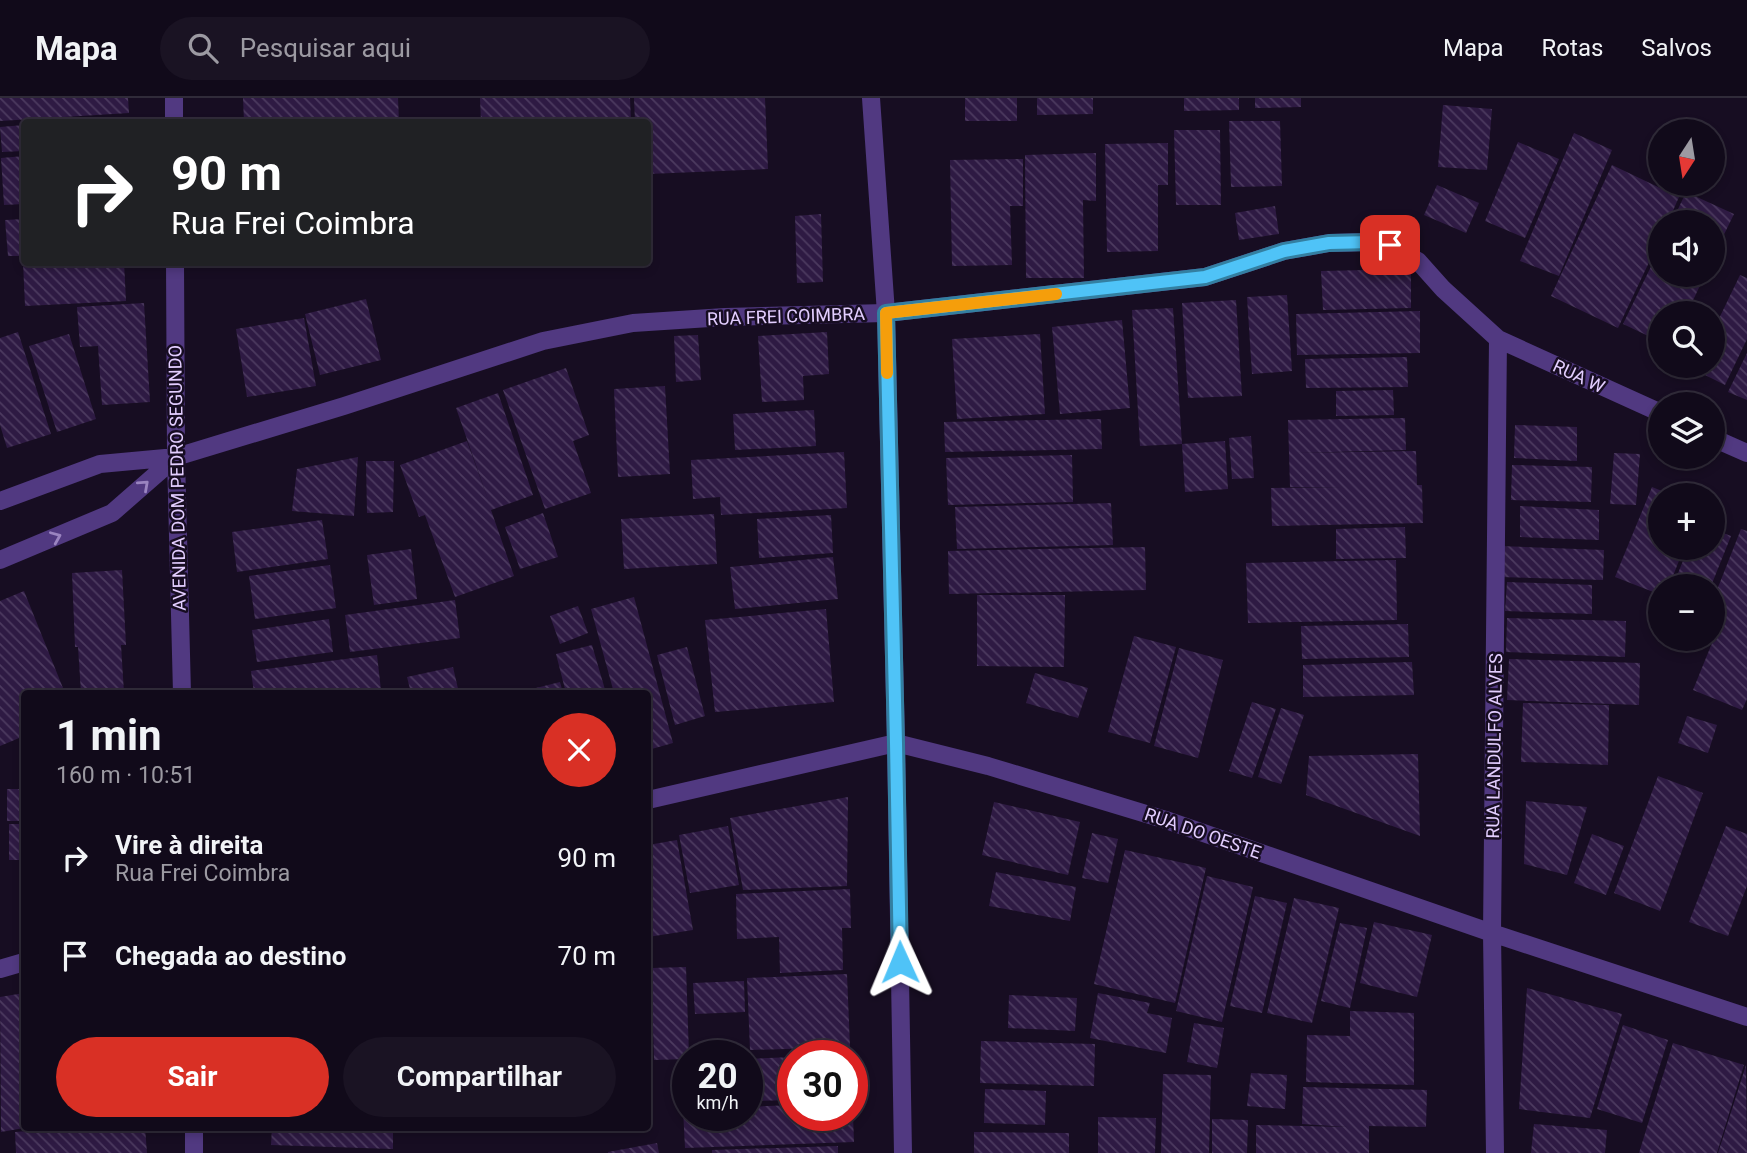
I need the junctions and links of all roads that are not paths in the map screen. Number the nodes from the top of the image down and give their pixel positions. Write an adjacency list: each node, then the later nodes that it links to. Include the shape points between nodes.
1 (174, 98): 3 (street)
2 (871, 98): 5 (street)
3 (174, 119)
4 (175, 266): 10 (street, AVENIDA DOM PEDRO SEGUNDO)
5 (886, 313): 6 (street, RUA FREI COIMBRA, via 1205,277 1284,251 1371,242 1390,245 1418,261); 10 (street, RUA FREI COIMBRA, via 633,323 543,341); 14 (street)
6 (1498, 338): 7 (street, RUA W); 16 (street, RUA LANDULFO ALVES)
7 (1648, 408)
8 (1725, 443): 9 (street)
9 (1747, 453)
10 (176, 457): 11 (street, RUA FREI COIMBRA, via 100,464); 12 (street, RUA FREI COIMBRA, one-way to 10, via 112,513); 13 (street, AVENIDA DOM PEDRO SEGUNDO)
11 (0, 501)
12 (0, 560)
13 (182, 690)
14 (896, 743): 15 (street, RUA DO OESTE); 16 (street, RUA DO OESTE, via 1166,820); 22 (street)
15 (651, 799)
16 (1492, 933): 19 (street, RUA DO OESTE); 23 (street, RUA LANDULFO ALVES)
17 (21, 963): 18 (street)
18 (0, 969)
19 (1747, 1017)
20 (194, 1131): 21 (street)
21 (194, 1153)
22 (903, 1153)
23 (1495, 1153)

